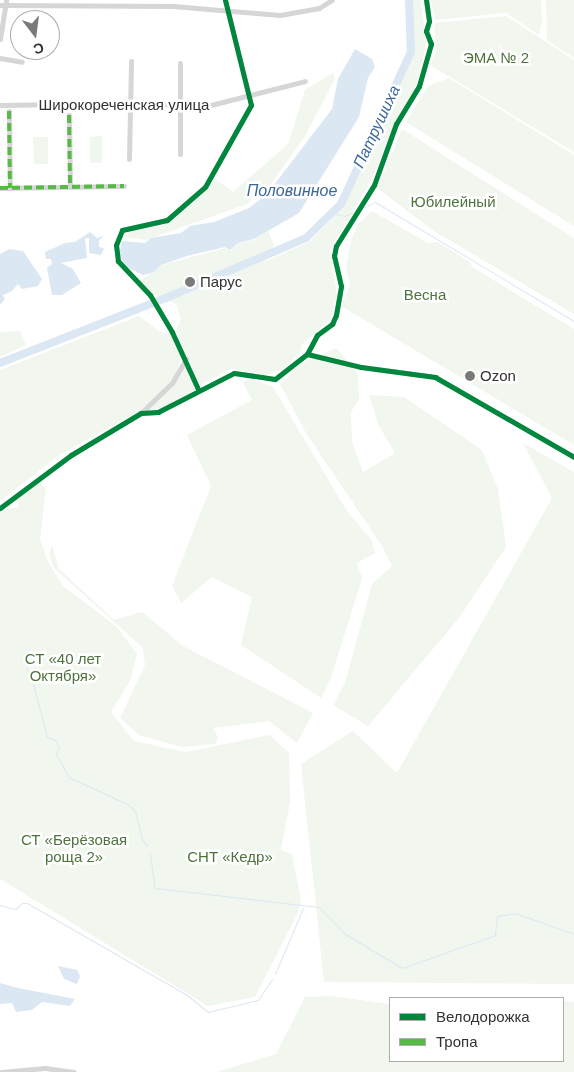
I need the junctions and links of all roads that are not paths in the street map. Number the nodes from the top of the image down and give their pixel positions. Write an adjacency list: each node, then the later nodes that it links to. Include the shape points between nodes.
1 (225, 0): 5 (street)
2 (332, 0): 5 (street, via 319,8 280,15)
3 (426, 0): 24 (street, via 429,21 426,30 431,44 420,86 396,124 374,185 336,246 334,256 341,286 336,315 332,324 317,335)
4 (4, 3): 5 (street, via 174,6); 6 (street)
5 (228, 13): 12 (street)
6 (0, 39)
7 (0, 58): 9 (street)
8 (131, 61): 13 (street)
9 (22, 62)
10 (180, 63): 15 (street)
11 (305, 81): 12 (street, Широкореченская улица)
12 (249, 96): 15 (street, Широкореченская улица, via 207,106); 25 (street, via 251,105 214,175 194,198 167,220 120,232 116,245 118,261 151,298)
13 (132, 103): 14 (street, Широкореченская улица); 15 (street, Широкореченская улица); 19 (street)
14 (0, 105)
15 (180, 106): 18 (street)
16 (10, 112): 23 (street)
17 (69, 115): 21 (street)
18 (180, 154)
19 (129, 159)
20 (124, 186): 21 (street)
21 (70, 187): 23 (street)
22 (0, 188): 23 (street)
23 (10, 188)
24 (307, 354): 26 (street, via 275,379 234,372); 28 (street, via 361,367 435,377)
25 (186, 360): 26 (street); 27 (street, via 172,383)
26 (198, 389): 27 (street, via 158,412)
27 (141, 413): 29 (street, via 72,455)
28 (574, 457)
29 (0, 508)
30 (1, 1072): 31 (street, via 45,1068)
31 (74, 1072)

